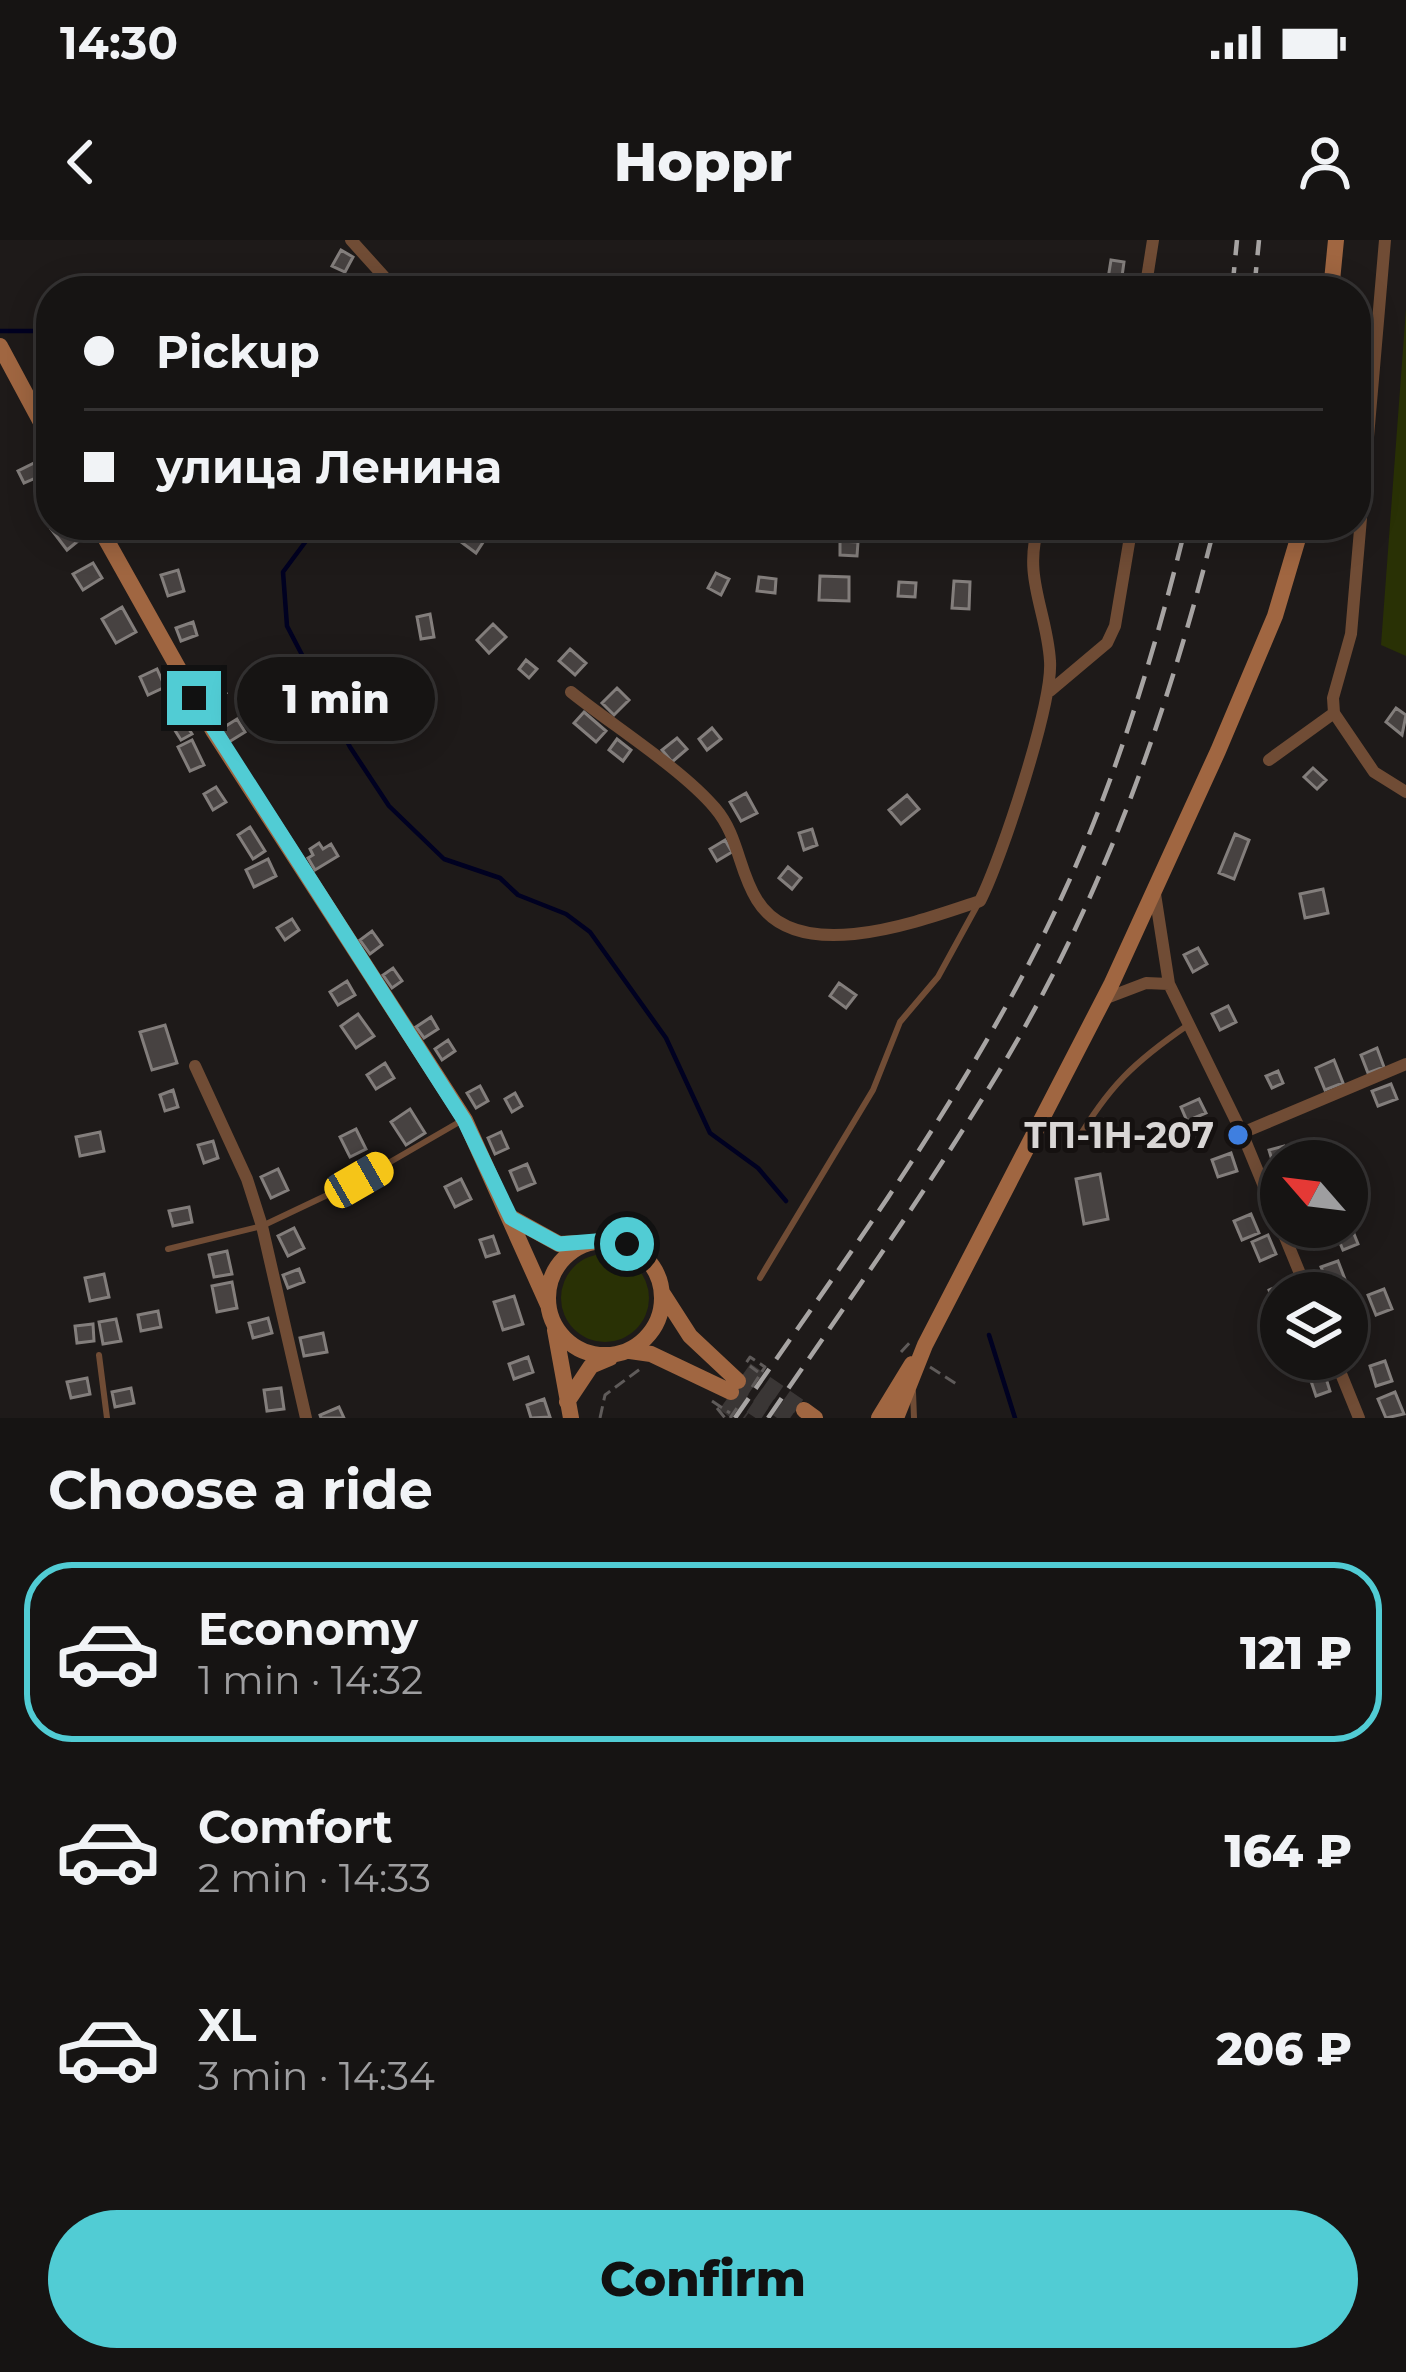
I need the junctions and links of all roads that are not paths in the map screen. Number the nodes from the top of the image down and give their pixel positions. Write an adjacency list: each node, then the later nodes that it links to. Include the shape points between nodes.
1 (351, 240): 5 (street)
2 (1153, 240): 6 (street)
3 (1336, 240): 7 (main road)
4 (1385, 240): 10 (street)
5 (383, 276)
6 (1147, 276)
7 (1332, 276)
8 (0, 346): 9 (main road)
9 (8, 378): 11 (main road)
10 (1371, 402)
11 (36, 419)
12 (106, 540): 29 (main road, via 214,732)
13 (1034, 540): 18 (street, via 1031,582)
14 (1129, 540): 18 (street, via 1107,643)
15 (1298, 540): 22 (main road, via 1275,616)
16 (1359, 540): 19 (street)
17 (571, 692): 23 (street, via 712,804 774,922 813,937 847,935)
18 (1050, 692): 23 (street)
19 (1334, 713): 20 (street); 21 (street, via 1375,772)
20 (1269, 760)
21 (1406, 792)
22 (1155, 890): 24 (street); 25 (main road)
23 (980, 901): 37 (lane, via 938,977 900,1022 873,1090)
24 (1169, 984): 25 (street, via 1146,983); 26 (street)
25 (1104, 999): 43 (main road)
26 (1191, 1023): 30 (street); 31 (lane, via 1106,1091)
27 (1406, 1064): 30 (street)
28 (195, 1066): 33 (street)
29 (464, 1120): 32 (main road); 33 (lane)
30 (1243, 1133): 36 (street)
31 (1075, 1144)
32 (511, 1218): 34 (main road, via 559,1244); 39 (main road)
33 (262, 1226): 35 (lane); 48 (street)
34 (588, 1242): 38 (main road, via 643,1253); 39 (main road, via 556,1267)
35 (168, 1249)
36 (1299, 1272)
37 (760, 1278)
38 (663, 1294): 41 (main road, via 659,1320); 45 (main road)
39 (548, 1305): 40 (main road)
40 (554, 1324): 41 (main road, via 583,1351); 46 (main road)
41 (624, 1352): 45 (main road, via 673,1364); 46 (main road, via 591,1366)
42 (99, 1355): 47 (lane)
43 (916, 1369): 49 (main road); 50 (main road); 51 (lane)
44 (1343, 1380): 52 (street)
45 (734, 1394)
46 (569, 1411)
47 (107, 1418)
48 (306, 1418)
49 (875, 1418)
50 (893, 1418)
51 (914, 1418)
52 (1359, 1418)

